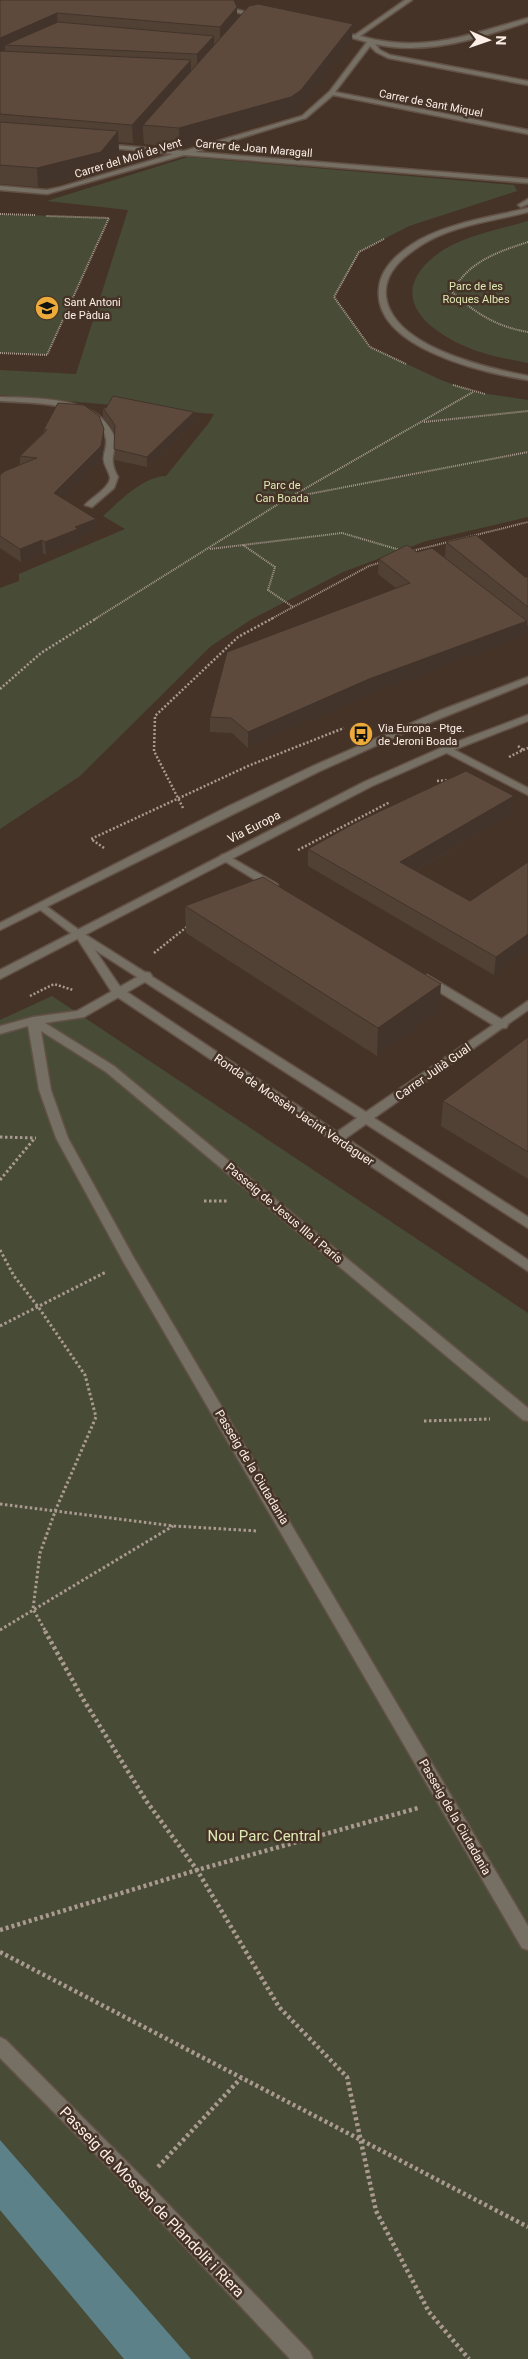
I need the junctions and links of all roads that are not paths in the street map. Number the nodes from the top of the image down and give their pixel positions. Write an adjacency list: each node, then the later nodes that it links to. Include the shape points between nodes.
1 (189, 0): 3 (street)
2 (409, 0): 10 (street)
3 (252, 14): 4 (street); 5 (street)
4 (271, 18)
5 (246, 20)
6 (528, 20): 7 (street)
7 (521, 22): 8 (street); 11 (street, via 465,40 418,46)
8 (528, 24)
9 (328, 30): 10 (street)
10 (357, 36): 11 (street)
11 (370, 42): 12 (street, via 388,56); 13 (street, Carrer del Molí de Vent)
12 (528, 83)
13 (331, 93): 14 (street, Carrer de Sant Miquel); 18 (street, Carrer del Molí de Vent, via 304,117)
14 (528, 132)
15 (141, 142): 17 (street)
16 (96, 145): 17 (street, Carrer de Joan Maragall)
17 (135, 148): 18 (street, Carrer de Joan Maragall)
18 (180, 152): 19 (street, Carrer de Joan Maragall); 20 (street, Carrer del Molí de Vent, via 62,189 33,192)
19 (528, 182)
20 (0, 188)
21 (526, 203): 23 (street)
22 (528, 210): 23 (street)
23 (485, 220): 24 (street, via 438,234 409,250 382,280 384,305 399,326 427,347 484,370)
24 (528, 378)
25 (0, 399): 26 (street, via 80,408 104,426 110,438 108,463 114,478 111,486)
26 (89, 505)
27 (528, 680): 33 (street, Via Europa, via 329,763)
28 (528, 718): 29 (street, Via Europa)
29 (447, 750): 30 (street); 31 (street, Via Europa, via 368,784)
30 (528, 792)
31 (225, 857): 32 (street); 35 (street, Via Europa)
32 (284, 892)
33 (42, 906): 34 (street, Via Europa); 35 (street, Ronda de Mossèn Jacint Verdaguer)
34 (0, 927)
35 (79, 935): 37 (street, Via Europa); 38 (street, Ronda de Mossèn Jacint Verdaguer); 39 (street, Ronda de Mossèn Jacint Verdaguer)
36 (418, 974): 42 (street)
37 (0, 975)
38 (146, 976): 39 (street); 44 (street, Ronda de Mossèn Jacint Verdaguer)
39 (117, 992): 41 (street, via 80,1014); 45 (street, Ronda de Mossèn Jacint Verdaguer)
40 (528, 1005): 42 (street, Carrer Julià Gual)
41 (33, 1021): 43 (street); 48 (street, Passeig de Jesus Illa i París, via 110,1068); 49 (street, Passeig de la Ciutadania, via 45,1090 62,1138 129,1260)
42 (502, 1025): 44 (street, Carrer Julià Gual)
43 (0, 1030)
44 (367, 1118): 45 (street, Carrer Julià Gual); 46 (street, Ronda de Mossèn Jacint Verdaguer)
45 (337, 1138): 47 (street, Ronda de Mossèn Jacint Verdaguer)
46 (528, 1223)
47 (528, 1266)
48 (528, 1416)
49 (528, 1942)
50 (0, 2046): 51 (street, Passeig de Mossèn de Plandolit i Riera)
51 (304, 2359)

